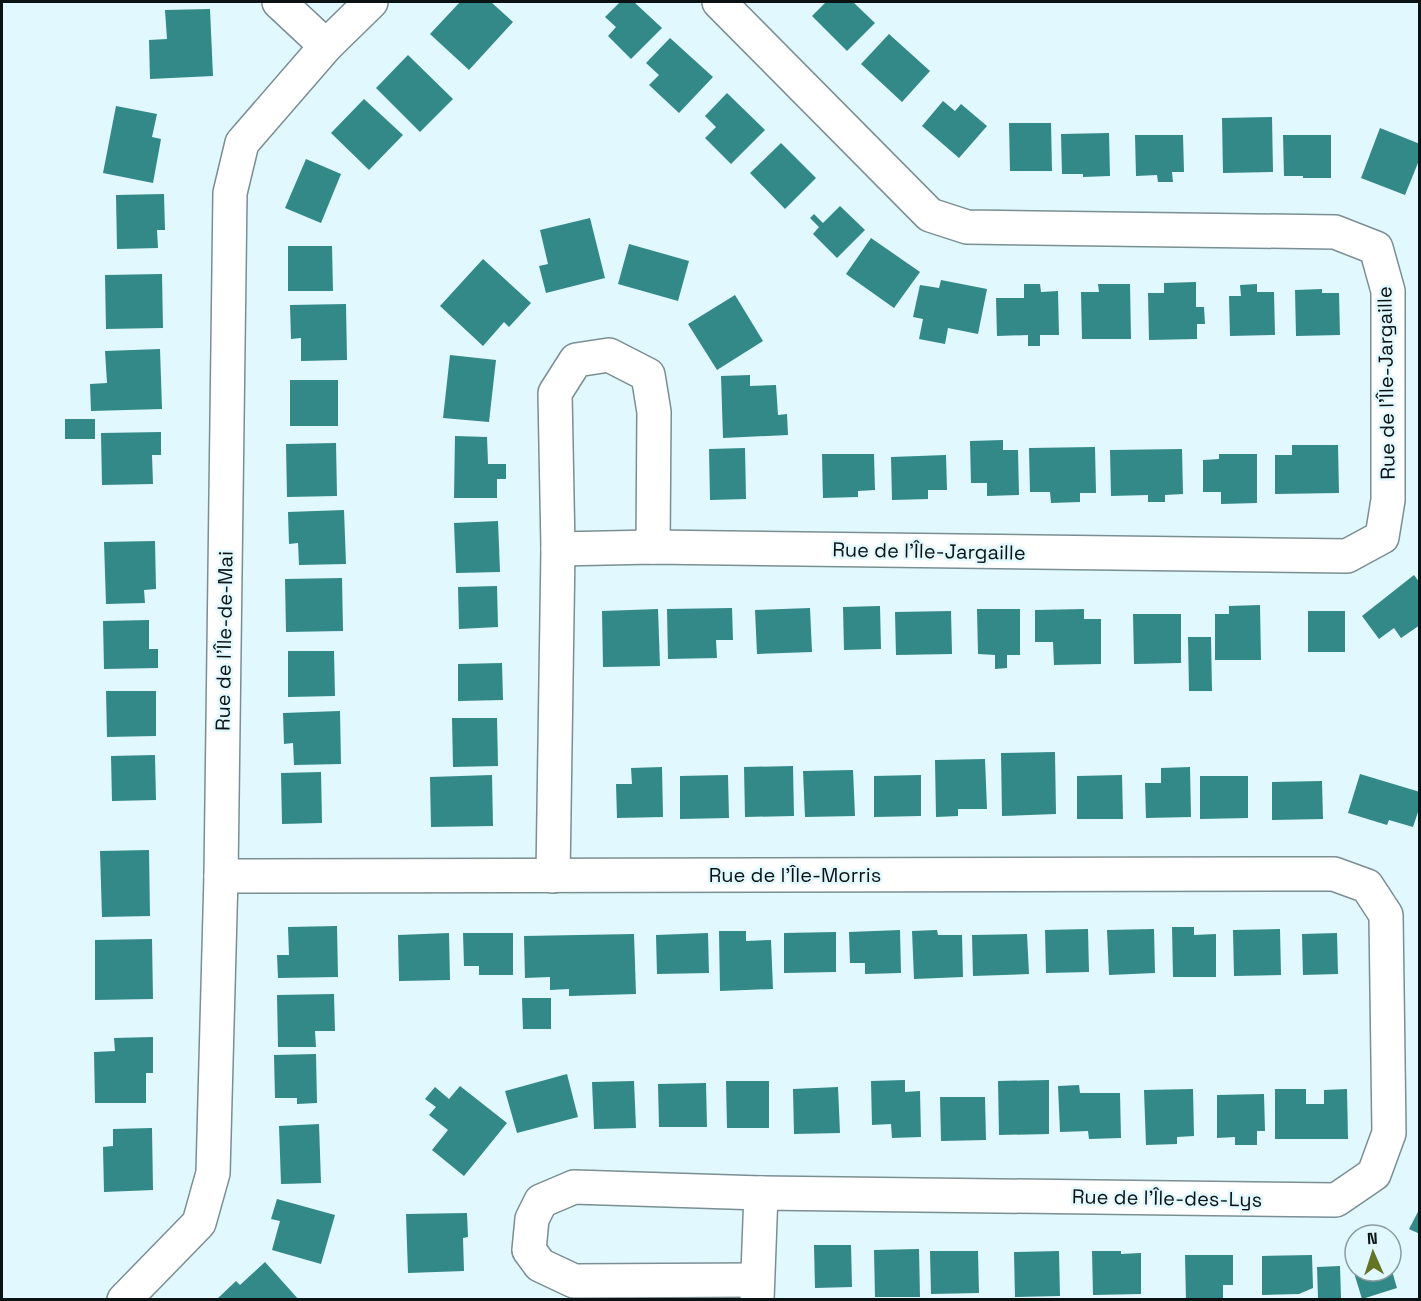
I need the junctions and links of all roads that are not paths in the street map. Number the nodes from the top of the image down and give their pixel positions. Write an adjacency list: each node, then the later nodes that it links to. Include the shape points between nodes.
1 (279, 2): 4 (street)
2 (371, 2): 4 (street, Rue de l'Île-de-Mai)
3 (719, 2): 5 (street, Rue de l'Île-Jargaille, via 930,214 967,227 1335,232 1376,248 1388,291 1388,500 1382,537 1347,556)
4 (326, 45): 7 (street, Rue de l'Île-de-Mai, via 242,143 230,193)
5 (653, 547): 6 (street, Rue de l'Île-Jargaille); 6 (street, via 654,412 648,375 609,355 576,360 555,393)
6 (558, 549): 8 (street)
7 (221, 876): 8 (street, Rue de l'Île-Morris); 12 (street, Rue de l'Île-de-Mai, via 213,1173 199,1223)
8 (553, 876): 9 (street, Rue de l'Île-Morris, via 1334,874)
9 (1366, 886): 10 (street, Rue de l'Île-des-Lys, via 1386,915 1389,1133 1374,1174 1336,1200)
10 (761, 1193): 11 (street); 11 (street, via 574,1187 541,1201 532,1219 529,1250 540,1265 574,1281)
11 (757, 1290)
12 (128, 1298)

